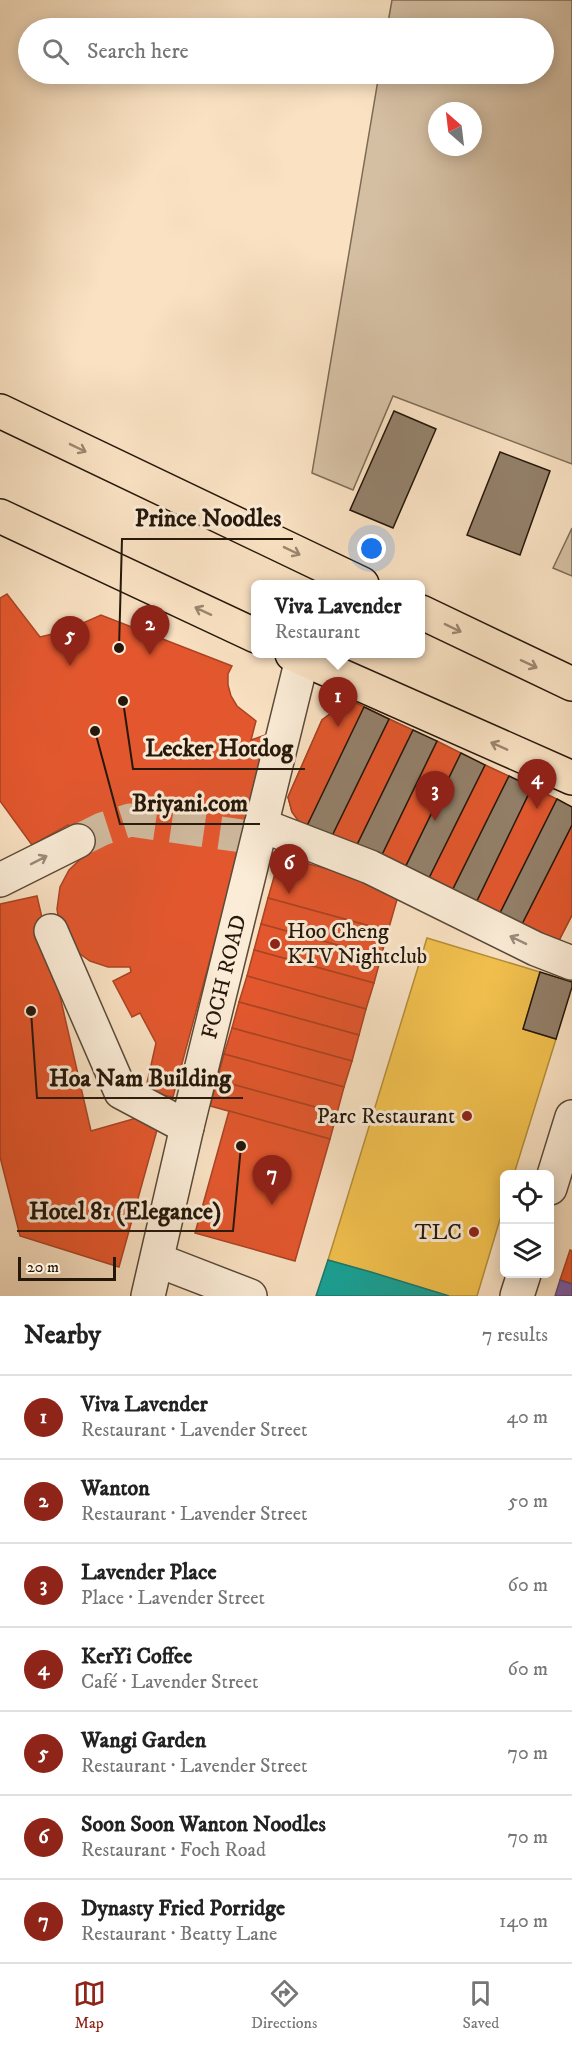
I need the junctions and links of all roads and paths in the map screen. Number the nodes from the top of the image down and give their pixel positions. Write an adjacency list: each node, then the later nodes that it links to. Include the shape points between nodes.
1 (0, 411): 3 (main road, one-way to 3)
2 (0, 516): 5 (main road, one-way to 2)
3 (352, 580)
4 (425, 614): 8 (main road, one-way to 8)
5 (251, 634)
6 (297, 658): 10 (street, FOCH ROAD)
7 (302, 658): 9 (main road, one-way to 7)
8 (572, 684)
9 (572, 778)
10 (254, 833): 14 (street, one-way to 10, via 370,867); 16 (street, FOCH ROAD)
11 (78, 841): 12 (street, one-way to 11)
12 (0, 880)
13 (51, 931): 16 (street, via 121,1092)
14 (572, 963)
15 (572, 1117): 17 (street)
16 (187, 1127): 18 (street, FOCH ROAD)
17 (554, 1173)
18 (157, 1260): 20 (street, FOCH ROAD); 21 (street)
19 (523, 1278): 22 (street)
20 (148, 1296)
21 (250, 1296)
22 (517, 1296)

